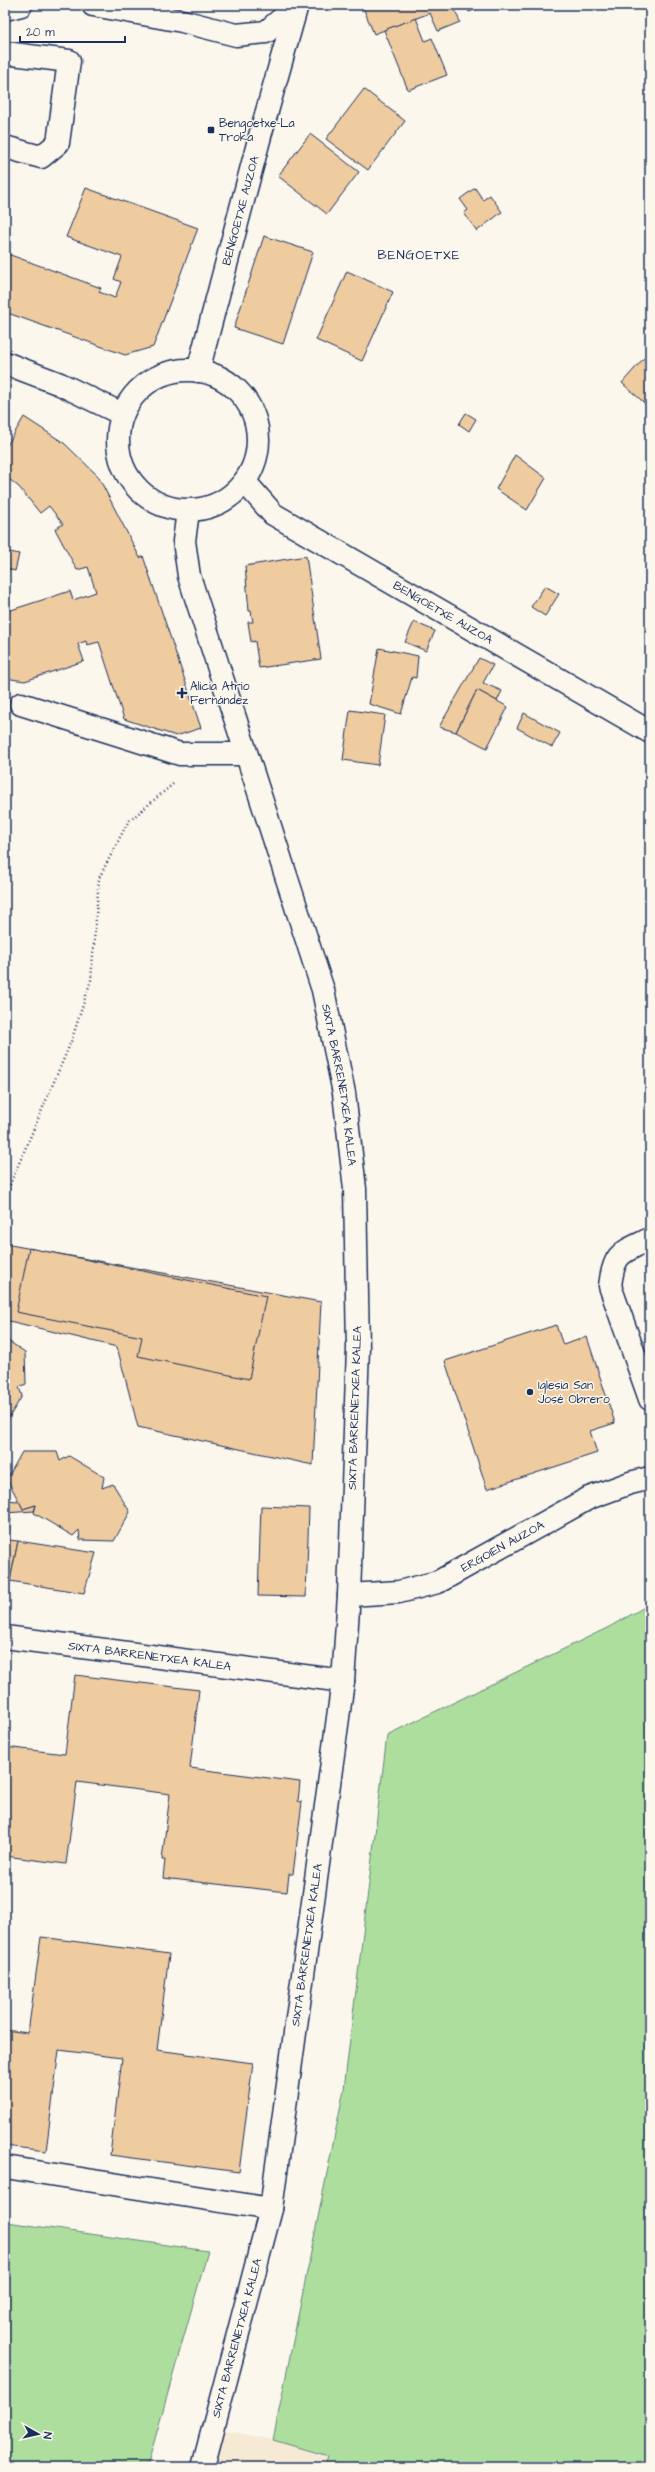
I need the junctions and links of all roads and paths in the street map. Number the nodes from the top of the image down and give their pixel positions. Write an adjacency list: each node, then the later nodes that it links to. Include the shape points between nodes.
1 (21, 5): 5 (street)
2 (93, 5): 3 (street, via 182,21 236,35 266,32 285,16)
3 (292, 5)
4 (297, 5): 9 (street, BENGOETXE AUZOA)
5 (5, 9)
6 (5, 53): 7 (street, via 69,61 58,142 42,157)
7 (5, 147)
8 (5, 363): 10 (street, via 60,384)
9 (198, 371): 10 (street, via 179,370 161,375 145,385 132,398); 11 (street, via 227,382 239,393 252,413 258,436 257,452)
10 (122, 414): 12 (street, via 118,448 130,480 141,493 155,503 171,509)
11 (245, 482): 12 (street, via 220,503); 14 (street, BENGOETXE AUZOA, via 272,514)
12 (188, 511): 16 (street, SIXTA BARRENETXEA KALEA, via 184,541 189,576)
13 (21, 704): 15 (street, via 180,754)
14 (650, 732)
15 (209, 754): 16 (street); 17 (path, via 128,822 98,878 91,980 71,1042)
16 (246, 754): 21 (street, SIXTA BARRENETXEA KALEA, via 323,990 344,1093 355,1189 358,1273 358,1348)
17 (5, 1196)
18 (650, 1239): 19 (street, via 617,1256 612,1267 610,1286)
19 (650, 1399)
20 (650, 1478): 21 (street, ERGOIEN AUZOA, via 589,1498 438,1582 399,1592)
21 (349, 1595): 23 (street, SIXTA BARRENETXEA KALEA)
22 (5, 1637): 23 (street, SIXTA BARRENETXEA KALEA)
23 (342, 1681): 25 (street, SIXTA BARRENETXEA KALEA)
24 (5, 2167): 25 (street)
25 (271, 2209): 26 (street, SIXTA BARRENETXEA KALEA)
26 (203, 2467)

